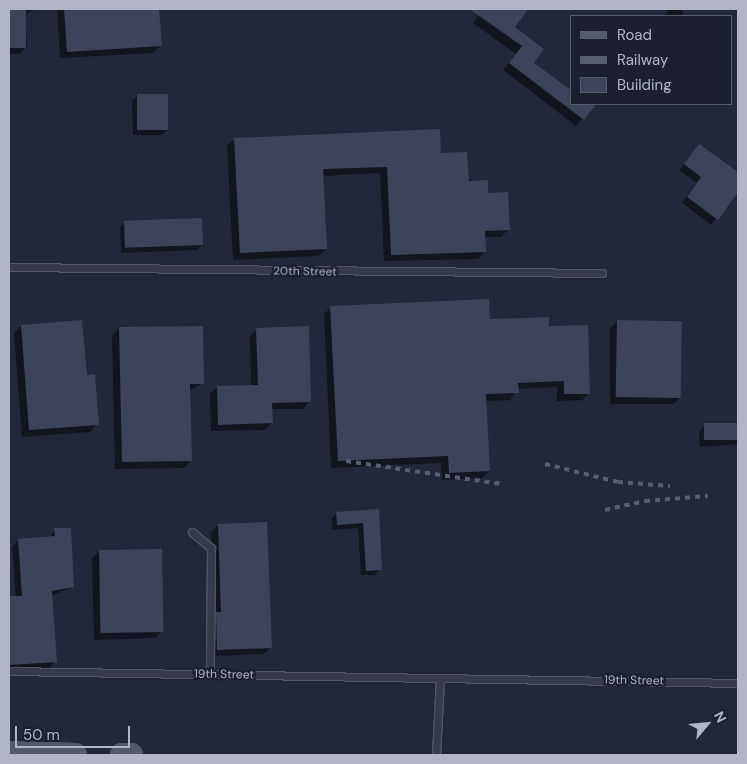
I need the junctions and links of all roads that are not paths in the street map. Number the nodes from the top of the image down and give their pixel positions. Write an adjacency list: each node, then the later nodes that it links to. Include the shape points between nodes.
1 (9, 267): 2 (lane, 20th Street)
2 (602, 273)
3 (192, 532): 5 (lane, via 211,548)
4 (9, 671): 5 (lane, 19th Street)
5 (210, 675): 6 (lane, 19th Street)
6 (440, 679): 7 (lane, 19th Street); 12 (lane)
7 (738, 683)
8 (18, 754): 9 (main road)
9 (75, 755)
10 (122, 755): 11 (main road)
11 (131, 755)
12 (436, 755)

